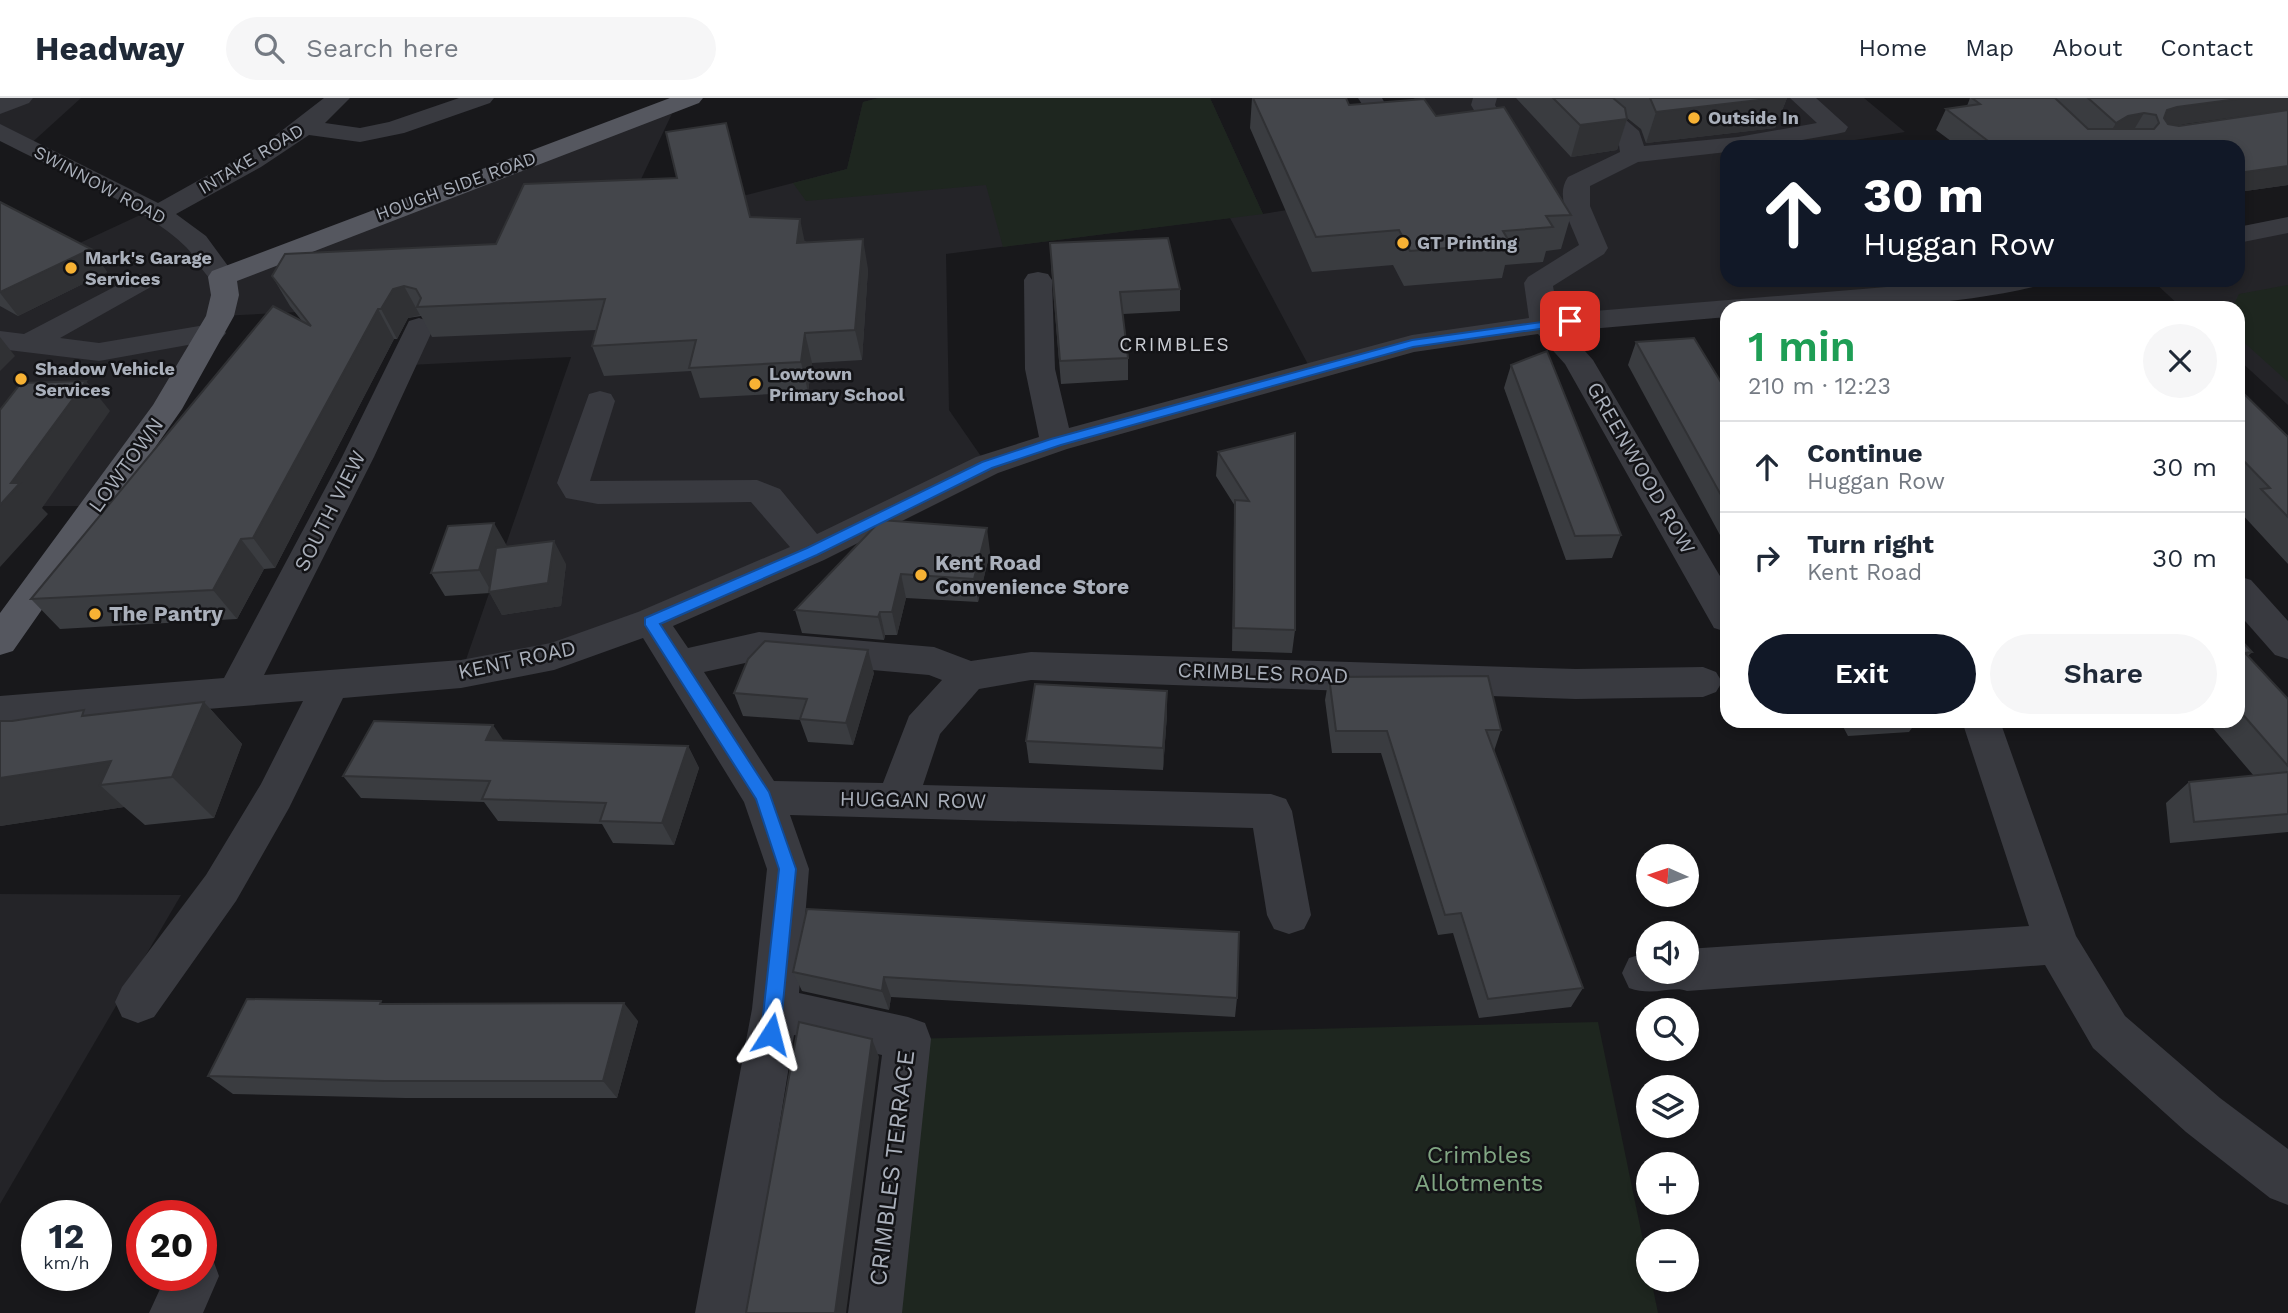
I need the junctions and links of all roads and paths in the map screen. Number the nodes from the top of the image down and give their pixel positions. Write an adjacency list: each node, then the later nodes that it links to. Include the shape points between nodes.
1 (21, 98): 8 (street)
2 (338, 98): 10 (street, INTAKE ROAD)
3 (482, 98): 10 (street, via 360,135)
4 (691, 98): 20 (main road, HOUGH SIDE ROAD)
5 (1485, 98): 9 (street, via 1483,105)
6 (1586, 98): 15 (street, via 1630,136)
7 (1802, 98): 12 (street, via 1836,127)
8 (0, 107)
9 (1494, 124)
10 (305, 127): 17 (street, INTAKE ROAD)
11 (0, 131): 13 (street, SWINNOW ROAD)
12 (1761, 140)
13 (27, 146): 16 (street); 17 (street, SWINNOW ROAD)
14 (1720, 146): 15 (street)
15 (1633, 155): 27 (street, via 1577,182 1577,206 1594,248 1538,283)
16 (0, 158)
17 (158, 213): 20 (street, SWINNOW ROAD, via 196,242)
18 (2288, 225): 19 (street)
19 (2245, 234)
20 (222, 276): 29 (main road, LOWTOWN, via 225,295)
21 (1038, 279): 32 (street, via 1041,369)
22 (139, 282): 30 (street)
23 (2007, 287): 24 (street, KENT ROAD)
24 (1976, 298): 25 (street, KENT ROAD)
25 (1899, 301)
26 (1720, 309): 27 (street, KENT ROAD)
27 (1545, 324): 32 (street, KENT ROAD, via 1412,344); 35 (street, GREENWOOD ROW, via 1578,360)
28 (419, 327): 43 (street, SOUTH VIEW, via 358,457)
29 (211, 333): 30 (street, via 99,352); 37 (main road, LOWTOWN, via 166,409)
30 (14, 342)
31 (600, 401): 33 (street, via 573,483 578,490 757,491 768,497)
32 (1056, 442): 33 (street, KENT ROAD, via 987,465)
33 (812, 551): 36 (street, KENT ROAD)
34 (2245, 597): 38 (street)
35 (1720, 607)
36 (651, 621): 39 (street); 42 (street, KENT ROAD, via 554,656 461,674)
37 (0, 641)
38 (2288, 645)
39 (678, 664): 40 (street, via 759,646 934,660); 46 (street)
40 (968, 676): 41 (street, CRIMBLES ROAD, via 1031,666 1576,684); 47 (street, via 923,727)
41 (1703, 682)
42 (330, 685): 43 (street, KENT ROAD); 51 (street, via 275,796 221,888)
43 (236, 692): 44 (street, KENT ROAD)
44 (0, 712)
45 (1983, 728): 49 (street)
46 (763, 797): 47 (street, HUGGAN ROW); 52 (street, via 788,869)
47 (898, 799): 48 (street, HUGGAN ROW, via 1270,811)
48 (1289, 915)
49 (2057, 944): 50 (street); 53 (street, via 2109,1032 2203,1115)
50 (1699, 969)
51 (138, 1002)
52 (775, 1009): 56 (street); 57 (street, CRIMBLES TERRACE, via 908,1039)
53 (2288, 1180)
54 (186, 1291): 55 (street)
55 (176, 1313)
56 (722, 1313)
57 (875, 1313)

